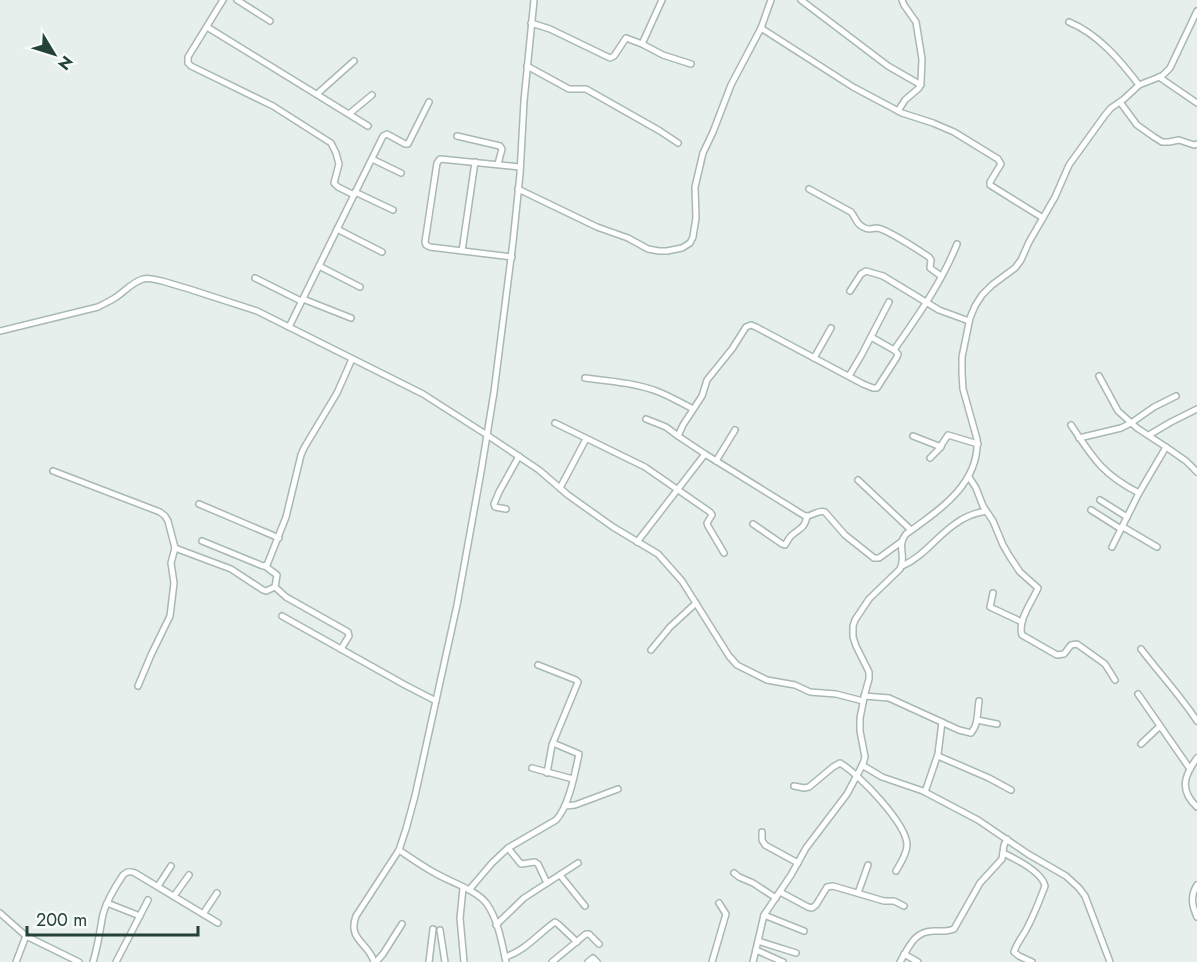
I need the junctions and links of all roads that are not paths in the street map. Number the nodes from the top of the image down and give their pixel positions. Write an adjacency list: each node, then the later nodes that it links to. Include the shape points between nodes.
1 (223, 0): 12 (street)
2 (237, 0): 9 (street)
3 (534, 0): 11 (street)
4 (662, 0): 14 (street)
5 (771, 0): 13 (street)
6 (801, 0): 19 (street, via 888,66)
7 (902, 0): 19 (street, via 918,28)
8 (1197, 11): 18 (street, via 1170,68)
9 (270, 21)
10 (1069, 22): 20 (street, via 1103,44)
11 (531, 23): 14 (street, via 610,58 626,38); 17 (street)
12 (207, 27): 21 (street); 39 (street, via 188,57 189,65 273,106 331,143 339,164 334,183)
13 (760, 28): 26 (street); 37 (street, via 703,153 695,187 696,218 690,243 667,251 648,249)
14 (642, 44): 16 (street)
15 (354, 61): 21 (street)
16 (691, 64)
17 (527, 66): 30 (street, via 569,89 585,89); 35 (street)
18 (1159, 77): 20 (street); 25 (street)
19 (921, 85): 26 (street, via 905,100)
20 (1139, 85): 24 (street)
21 (317, 94): 27 (street)
22 (372, 95): 27 (street)
23 (429, 102): 32 (street, via 408,144 384,134)
24 (1120, 102): 31 (street, via 1137,125 1162,142); 41 (street, via 1105,115 1069,165)
25 (1197, 103)
26 (900, 112): 41 (street, via 954,132 998,159 1001,164 991,187)
27 (349, 114): 28 (street)
28 (368, 126)
29 (457, 136): 34 (street, via 500,146)
30 (678, 143)
31 (1197, 144)
32 (372, 159): 36 (street); 39 (street)
33 (475, 162): 34 (street); 44 (street); 44 (street, via 438,160 425,242 430,247)
34 (498, 164): 35 (street)
35 (520, 167): 37 (street)
36 (401, 173)
37 (518, 189): 46 (street)
38 (809, 189): 48 (street, via 851,212 865,229 879,229 929,257 930,268)
39 (355, 194): 40 (street); 42 (street)
40 (393, 210)
41 (1043, 218): 56 (street, via 1022,260 982,295)
42 (337, 229): 45 (street); 47 (street)
43 (957, 244): 48 (street)
44 (462, 251): 46 (street)
45 (382, 252)
46 (512, 257): 75 (street)
47 (319, 266): 50 (street); 52 (street)
48 (941, 276): 54 (street)
49 (255, 278): 52 (street)
50 (360, 287)
51 (850, 291): 54 (street, via 866,271 883,276)
52 (302, 300): 55 (street); 57 (street)
53 (889, 302): 60 (street)
54 (926, 303): 56 (street); 61 (street)
55 (351, 318)
56 (969, 321): 81 (street, via 962,357 963,389)
57 (289, 327): 59 (street, via 248,307 143,279 98,307); 63 (street)
58 (831, 328): 62 (street)
59 (0, 331)
60 (871, 337): 61 (street); 64 (street)
61 (894, 350): 64 (street, via 898,356 877,388)
62 (814, 357): 64 (street); 69 (street, via 748,326 710,376)
63 (352, 359): 75 (street, via 423,394); 105 (street, via 337,393 304,447)
64 (849, 376)
65 (1099, 376): 72 (street, via 1117,408)
66 (585, 378): 69 (street, via 644,387)
67 (1176, 396): 72 (street)
68 (1197, 409): 76 (street)
69 (693, 410): 77 (street)
70 (646, 419): 77 (street)
71 (555, 423): 80 (street)
72 (1131, 423): 76 (street); 79 (street)
73 (1071, 425): 79 (street)
74 (735, 430): 87 (street)
75 (487, 435): 85 (street); 128 (street, via 458,605)
76 (1149, 435): 83 (street)
77 (678, 436): 84 (street)
78 (913, 436): 82 (street)
79 (1079, 438): 94 (street, via 1101,468)
80 (586, 439): 92 (street); 93 (street, via 645,467)
81 (978, 444): 82 (street, via 948,435); 90 (street)
82 (940, 447): 86 (street)
83 (1166, 447): 89 (street); 94 (street)
84 (705, 454): 87 (street); 93 (street)
85 (519, 456): 92 (street); 97 (street, via 494,504)
86 (930, 458)
87 (716, 461): 100 (street)
88 (53, 471): 111 (street, via 160,512 168,521)
89 (1197, 472)
90 (969, 477): 99 (street); 104 (street, via 952,498)
91 (858, 480): 104 (street)
92 (560, 488): 107 (street)
93 (678, 489): 107 (street); 112 (street, via 711,513 707,523)
94 (1139, 493): 101 (street)
95 (1100, 500): 101 (street)
96 (199, 504): 105 (street)
97 (506, 509)
98 (1090, 510): 103 (street)
99 (986, 511): 114 (street, via 956,523); 119 (street, via 1020,572 1038,588)
100 (807, 516): 102 (street, via 802,529 785,544); 108 (street, via 825,512 845,535 874,558)
101 (1127, 517): 103 (street)
102 (753, 524)
103 (1122, 528): 109 (street); 110 (street)
104 (911, 530): 108 (street)
105 (279, 538): 113 (street)
106 (202, 541): 113 (street)
107 (637, 542): 117 (street, via 658,554)
108 (901, 542): 114 (street)
109 (1112, 547)
110 (1157, 547)
111 (174, 548): 115 (street, via 231,569 262,590); 125 (street, via 170,616)
112 (724, 553)
113 (265, 566): 115 (street, via 277,575)
114 (902, 566): 127 (street, via 869,598 853,626 856,646 869,672)
115 (275, 587): 120 (street, via 348,632)
116 (993, 594): 119 (street, via 992,609)
117 (696, 603): 122 (street); 127 (street, via 737,665 767,680 810,692)
118 (282, 616): 120 (street)
119 (1022, 622): 124 (street, via 1020,632 1029,639 1057,655 1077,644 1105,664)
120 (341, 649): 128 (street)
121 (1141, 649): 131 (street)
122 (651, 650)
123 (538, 665): 135 (street, via 578,682)
124 (1116, 680)
125 (138, 686)
126 (1138, 694): 134 (street)
127 (864, 698): 132 (street, via 889,698); 139 (street, via 860,718 865,756)
128 (436, 701): 154 (street)
129 (979, 701): 130 (street)
130 (977, 720): 132 (street, via 971,733); 133 (street)
131 (1197, 721)
132 (942, 722): 137 (street)
133 (997, 724)
134 (1160, 726): 136 (street); 141 (street)
135 (553, 743): 142 (street); 144 (street, via 579,754)
136 (1141, 744)
137 (938, 756): 147 (street); 148 (street)
138 (1196, 762): 141 (street)
139 (862, 765): 143 (street); 148 (street, via 882,777)
140 (532, 768): 142 (street)
141 (1190, 768): 150 (street, via 1185,785 1187,795)
142 (547, 773): 144 (street)
143 (856, 776): 145 (street, via 840,763 809,787); 157 (street); 160 (street, via 890,813 906,840 906,850)
144 (573, 779): 149 (street)
145 (794, 786)
146 (618, 789): 149 (street, via 575,806)
147 (1011, 790)
148 (925, 792): 152 (street)
149 (565, 806): 153 (street, via 556,820)
150 (1197, 807)
151 (762, 832): 157 (street, via 765,845)
152 (1007, 839): 155 (street); 212 (street, via 1079,888)
153 (508, 848): 164 (street, via 521,864 538,864); 167 (street)
154 (399, 850): 167 (street); 199 (street, via 354,923 356,936)
155 (1003, 853): 193 (street, via 980,882 954,929 918,935); 211 (street, via 1045,882 1014,951)
156 (578, 863): 163 (street)
157 (798, 863): 168 (street)
158 (868, 865): 169 (street)
159 (171, 866): 166 (street)
160 (896, 871)
161 (734, 873): 172 (street)
162 (189, 875): 171 (street)
163 (560, 875): 164 (street); 176 (street)
164 (547, 883): 185 (street, via 524,898)
165 (1197, 885): 182 (street, via 1192,898)
166 (158, 886): 171 (street); 174 (street, via 126,872)
167 (466, 889): 185 (street, via 488,905); 202 (street, via 459,918)
168 (780, 892): 169 (street, via 810,908 829,886); 172 (street)
169 (858, 893): 177 (street)
170 (217, 894): 179 (street)
171 (174, 896): 179 (street)
172 (776, 898): 180 (street)
173 (148, 900): 181 (street)
174 (107, 903): 181 (street); 197 (street)
175 (719, 903): 206 (street, via 726,914)
176 (585, 906)
177 (904, 906)
178 (0, 913): 187 (street)
179 (203, 914): 183 (street)
180 (764, 915): 186 (street); 188 (street)
181 (140, 916): 198 (street)
182 (1197, 917)
183 (218, 923)
184 (402, 924): 199 (street)
185 (496, 925): 194 (street)
186 (804, 931)
187 (26, 936): 195 (street); 196 (street)
188 (758, 941): 191 (street); 192 (street)
189 (577, 942): 190 (street, via 588,934); 194 (street, via 555,922); 203 (street)
190 (599, 944)
191 (756, 950): 207 (street); 208 (street)
192 (796, 952)
193 (904, 954): 209 (street); 210 (street)
194 (506, 959)
195 (16, 962)
196 (79, 962)
197 (93, 962)
198 (116, 962)
199 (375, 962)
200 (429, 962): 201 (street, via 436,929)
201 (445, 962)
202 (464, 962)
203 (552, 962)
204 (588, 962): 205 (street, via 593,958)
205 (597, 962)
206 (712, 962)
207 (753, 962)
208 (783, 962)
209 (900, 962)
210 (918, 962)
211 (1032, 962)
212 (1110, 962)

